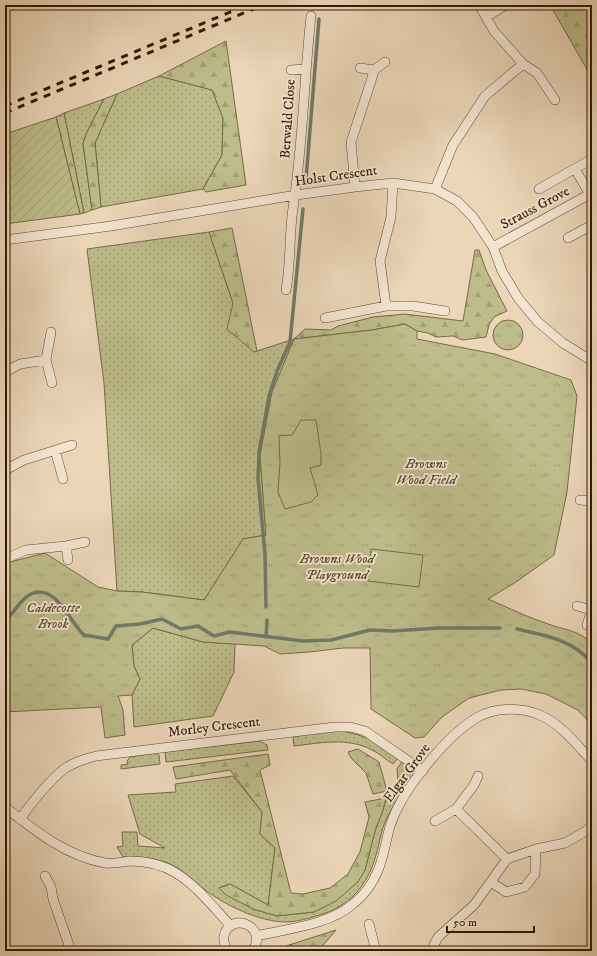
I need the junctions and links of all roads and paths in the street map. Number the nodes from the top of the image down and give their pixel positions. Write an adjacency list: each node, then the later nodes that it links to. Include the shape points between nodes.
1 (479, 5): 4 (street)
2 (506, 5): 4 (street)
3 (311, 16): 8 (street, Berwald Close)
4 (486, 17): 6 (street, via 494,31)
5 (385, 62): 10 (street)
6 (523, 64): 11 (street, via 537,73); 16 (street, via 485,96 453,145)
7 (360, 68): 10 (street)
8 (305, 69): 9 (street, Berwald Close); 18 (street, Berwald Close)
9 (291, 70)
10 (374, 70): 15 (street, via 351,142)
11 (555, 100)
12 (592, 159): 13 (street, Strauss Grove)
13 (575, 169): 17 (street, Strauss Grove); 19 (street, Strauss Grove)
14 (393, 183): 15 (street, Holst Crescent); 16 (street, Holst Crescent); 25 (street, via 391,217 380,261)
15 (355, 187): 18 (street, Holst Crescent)
16 (435, 189): 23 (street, Holst Crescent, via 457,201 473,217)
17 (539, 189)
18 (296, 195): 22 (street, Holst Crescent, via 110,226); 24 (street, Berwald Close)
19 (591, 196): 23 (street, Strauss Grove)
20 (592, 225): 21 (street)
21 (568, 238)
22 (5, 240)
23 (493, 247): 30 (street, Holst Crescent, via 502,271 518,298 538,322 563,343)
24 (286, 290)
25 (386, 306): 26 (street, via 413,306); 27 (street)
26 (445, 311)
27 (325, 318)
28 (51, 332): 29 (street)
29 (46, 360): 31 (street, via 20,364); 32 (street)
30 (592, 361)
31 (5, 372)
32 (52, 383)
33 (72, 445): 34 (street)
34 (55, 450): 35 (street, via 24,460); 36 (street)
35 (5, 470)
36 (63, 479)
37 (580, 500): 38 (street)
38 (592, 501)
39 (85, 542): 40 (street)
40 (66, 546): 41 (street, via 26,550); 42 (street)
41 (5, 559)
42 (68, 560)
43 (577, 606): 44 (street)
44 (592, 610): 45 (street)
45 (587, 625)
46 (591, 758): 47 (street, Elgar Grove, via 557,725 540,715 520,709 506,710 479,717 462,729 440,749)
47 (423, 771): 51 (street, Morley Crescent, via 365,731 335,727 91,757 65,769 36,796); 60 (street, Elgar Grove, via 393,817 386,836 382,861 374,879 353,905 337,916 301,927)
48 (478, 776): 50 (street)
49 (5, 807): 51 (street)
50 (456, 809): 52 (street); 55 (street)
51 (20, 819): 59 (street, via 69,852 88,859 107,863 149,863 176,873 195,888)
52 (435, 821)
53 (592, 825): 54 (street, via 565,843)
54 (536, 849): 55 (street); 57 (street, via 535,874 525,887 506,892)
55 (507, 859): 57 (street)
56 (45, 876): 61 (street, via 51,887)
57 (491, 882): 65 (street, via 474,905 438,936)
58 (369, 924): 64 (street)
59 (231, 926): 60 (street, via 246,924); 62 (street, via 224,940)
60 (256, 936): 63 (street)
61 (71, 951)
62 (229, 951)
63 (252, 951)
64 (376, 951)
65 (431, 951)

